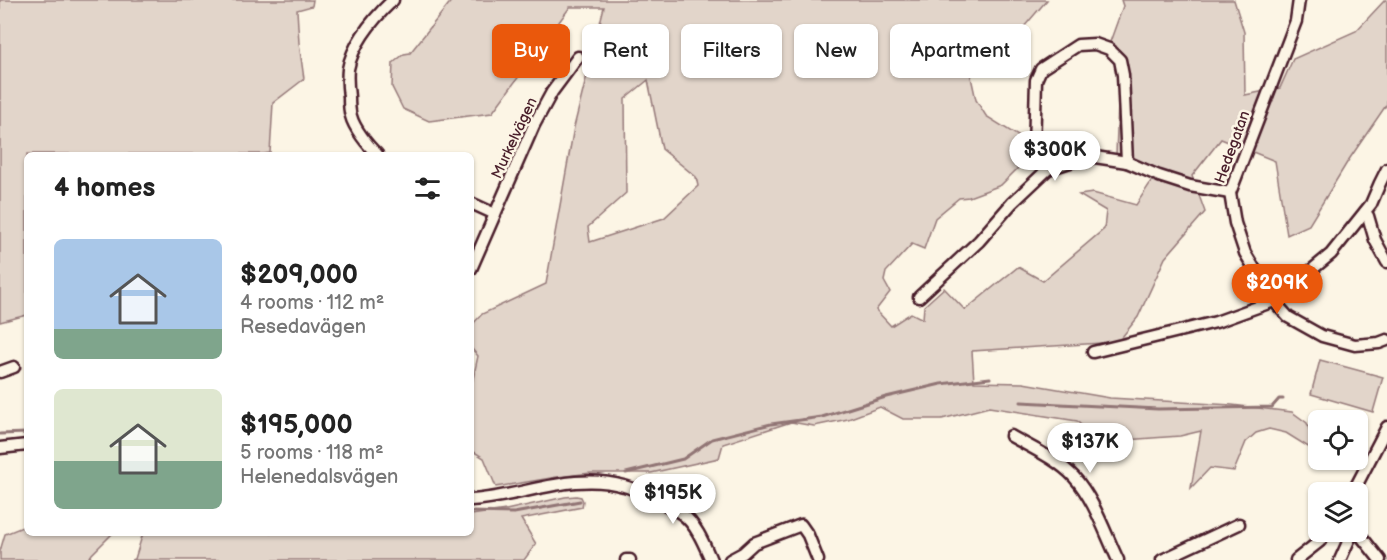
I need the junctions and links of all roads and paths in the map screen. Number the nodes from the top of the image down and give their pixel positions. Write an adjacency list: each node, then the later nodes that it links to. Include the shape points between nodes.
1 (393, 0): 4 (street, via 364,32 348,69 351,117)
2 (1299, 0): 8 (street, Hedegatan, via 1296,21)
3 (578, 57): 11 (street, Murkelvägen, via 534,125)
4 (375, 152)
5 (1127, 162): 6 (street, via 1095,157); 6 (street, via 1120,60 1109,49 1095,44 1078,45 1041,69 1036,80 1034,149); 8 (street, via 1190,186)
6 (1048, 168): 14 (street)
7 (1387, 169): 10 (street)
8 (1230, 194): 15 (street, Hedegatan, via 1234,223 1245,253)
9 (474, 204): 11 (street)
10 (1365, 212): 12 (street); 15 (street, via 1331,254)
11 (495, 213): 13 (street, Murkelvägen)
12 (1387, 262)
13 (474, 263)
14 (919, 297)
15 (1274, 301): 16 (street, Hedegatan, via 1288,317 1322,336 1355,345); 17 (street, via 1216,322)
16 (1387, 340)
17 (1094, 351)
18 (14, 368): 19 (street)
19 (0, 372)
20 (1386, 429): 24 (street)
21 (1011, 436): 33 (street, via 1054,460 1073,476 1087,495)
22 (24, 445): 23 (street)
23 (0, 448)
24 (1358, 482)
25 (474, 500): 30 (street, via 572,481 626,486 683,515 691,522)
26 (1239, 524): 34 (street)
27 (1319, 542): 35 (street)
28 (1349, 542): 36 (street)
29 (1364, 542): 37 (street)
30 (711, 560)
31 (730, 560): 32 (street, via 754,543 801,525)
32 (818, 560)
33 (1118, 560)
34 (1162, 560)
35 (1296, 560)
36 (1340, 560)
37 (1380, 560)

